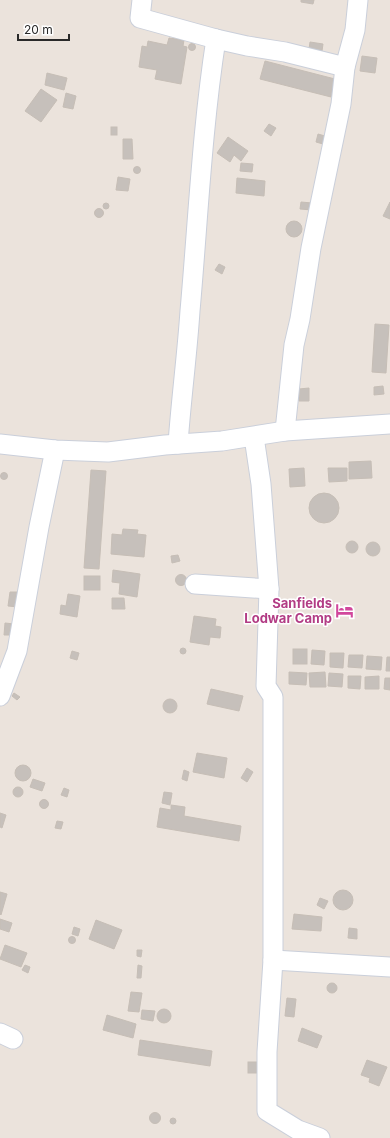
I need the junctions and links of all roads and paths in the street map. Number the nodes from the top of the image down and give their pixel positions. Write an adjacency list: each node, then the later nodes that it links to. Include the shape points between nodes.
1 (142, 0): 3 (street, via 140,18)
2 (358, 0): 4 (street, via 355,30)
3 (216, 39): 4 (street); 9 (street)
4 (345, 67): 6 (street, via 341,104 294,345)
5 (390, 424): 6 (street)
6 (285, 431): 7 (street)
7 (254, 437): 9 (street); 12 (street, via 261,484)
8 (0, 444): 10 (street)
9 (178, 444): 10 (street, via 108,452)
10 (55, 450): 13 (street, via 16,651)
11 (195, 584): 12 (street)
12 (269, 589): 14 (street, via 266,686 273,697)
13 (0, 696)
14 (273, 960): 15 (street); 16 (street, via 267,1052 267,1111 298,1130)
15 (390, 967)
16 (320, 1138)

